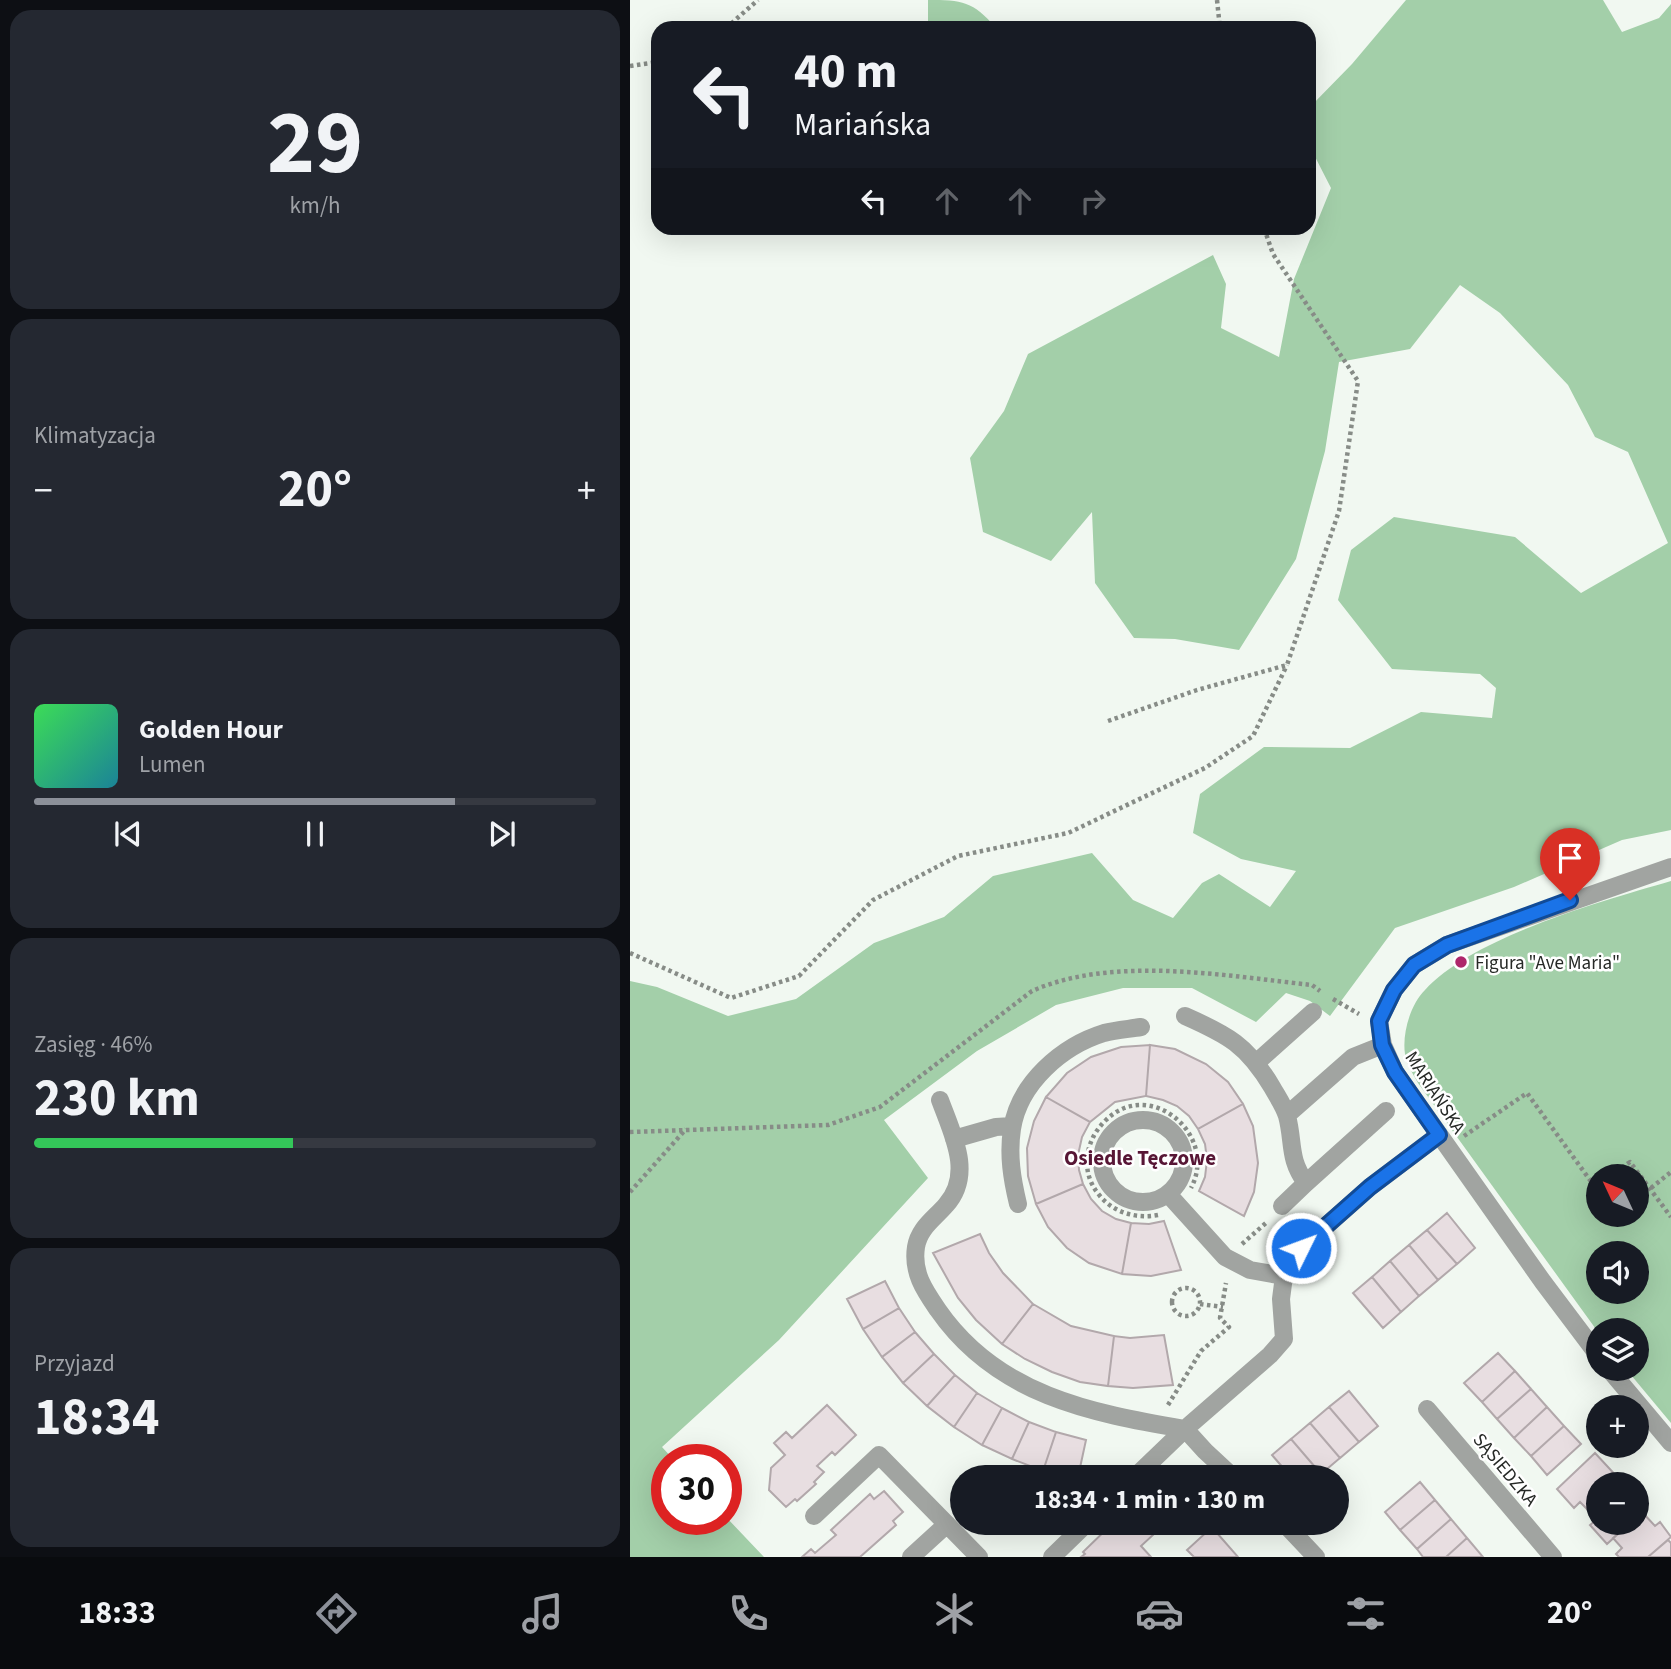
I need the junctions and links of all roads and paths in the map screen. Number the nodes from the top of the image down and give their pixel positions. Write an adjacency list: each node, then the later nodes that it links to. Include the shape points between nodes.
1 (758, 0): 3 (path)
2 (1217, 0): 4 (path)
3 (734, 21)
4 (1219, 21)
5 (651, 63): 6 (path)
6 (630, 66)
7 (1266, 235): 8 (path, via 1273,254 1358,381 1339,511)
8 (1287, 665): 9 (path); 11 (path, via 1253,736 1205,768 1068,833 958,856 873,900 799,976 731,998)
9 (1108, 721)
10 (1671, 867): 14 (street, via 1447,945 1414,965 1394,990)
11 (630, 953)
12 (1313, 1012): 17 (street)
13 (1185, 1016): 17 (street, via 1238,1044)
14 (1379, 1021): 16 (street, MARIAŃSKA); 22 (path, via 1347,1009 1312,985 1197,972 1112,971 1032,991 880,1107 828,1125)
15 (1141, 1027): 21 (street, via 1106,1032 1074,1045 1054,1060 1021,1100)
16 (1382, 1045): 20 (street, via 1353,1057); 25 (street, MARIAŃSKA, via 1395,1072)
17 (1257, 1062): 20 (street)
18 (940, 1100): 24 (street)
19 (1386, 1111): 28 (street)
20 (1287, 1115): 28 (street, via 1296,1170)
21 (1012, 1126): 24 (street); 33 (street, via 1011,1174)
22 (686, 1128): 23 (path); 31 (path)
23 (630, 1132)
24 (954, 1139): 42 (street, via 961,1163 955,1193 923,1228 915,1257 923,1288 945,1320 990,1364 1032,1390 1070,1404)
25 (1443, 1141): 27 (path, via 1527,1093); 36 (street, via 1370,1187 1290,1258); 39 (street, MARIAŃSKA)
26 (1671, 1172): 30 (path)
27 (1586, 1175)
28 (1306, 1183): 34 (street)
29 (1649, 1185): 30 (path)
30 (1651, 1188): 35 (path)
31 (630, 1192)
32 (1168, 1194): 32 (street, via 1143,1203 1116,1194 1107,1184 1101,1157 1112,1133 1136,1120 1150,1120 1173,1133 1180,1142 1184,1165); 36 (street, via 1226,1257 1250,1270)
33 (1018, 1204)
34 (1282, 1206)
35 (1671, 1217)
36 (1284, 1276): 42 (street, via 1284,1339)
37 (1200, 1304): 37 (path, via 1193,1289 1177,1291 1172,1299 1179,1314 1188,1316); 38 (path)
38 (1223, 1307)
39 (1586, 1338)
40 (1619, 1381): 43 (street)
41 (1427, 1409): 54 (street, SĄSIEDZKA)
42 (1185, 1429): 44 (street); 45 (street)
43 (1671, 1443)
44 (1148, 1465)
45 (1220, 1465)
46 (814, 1516): 47 (street, via 879,1455)
47 (947, 1524): 50 (street); 51 (street)
48 (1075, 1535): 52 (street)
49 (1295, 1535): 53 (street)
50 (911, 1557)
51 (979, 1557)
52 (1052, 1557)
53 (1316, 1557)
54 (1553, 1557)

